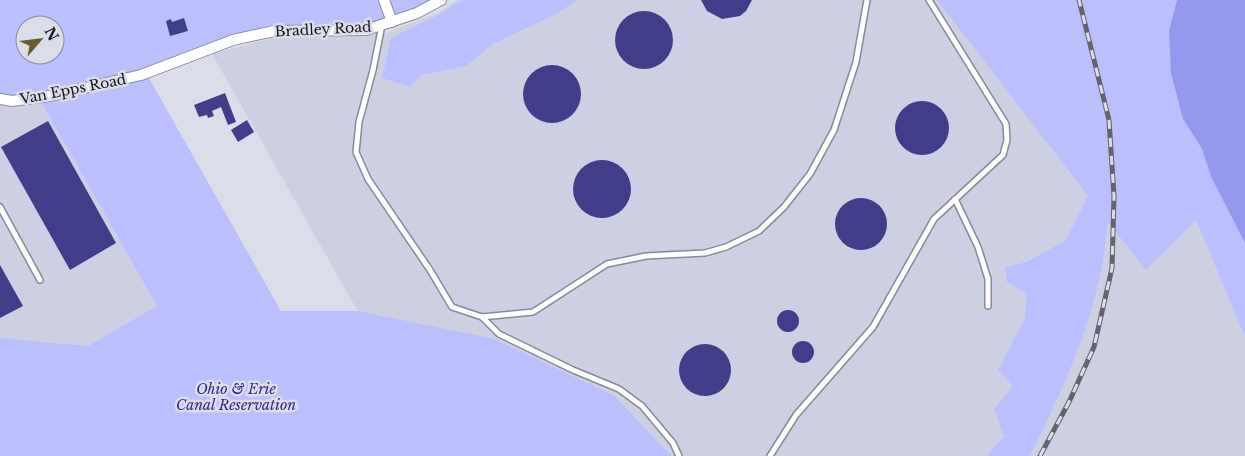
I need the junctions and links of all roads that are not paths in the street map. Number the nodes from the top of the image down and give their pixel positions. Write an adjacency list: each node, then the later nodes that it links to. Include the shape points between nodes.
1 (384, 0): 5 (street)
2 (441, 0): 5 (street, Bradley Road)
3 (867, 0): 12 (lane, via 856,62 834,130 810,174 784,207 758,231 726,247 705,253 646,256 607,264 533,312)
4 (929, 0): 8 (lane, via 1006,124 1003,155)
5 (387, 24): 6 (street, Bradley Road, via 366,30 274,31 233,40); 12 (lane, via 359,122 356,152 368,179 452,307)
6 (146, 73): 7 (street, Van Epps Road, via 50,96 12,101)
7 (0, 99)
8 (956, 199): 11 (lane, via 978,247 988,279); 14 (lane, via 934,219 873,327 796,415)
9 (0, 207): 10 (lane)
10 (40, 280)
11 (988, 306)
12 (482, 317): 13 (lane, via 499,334 619,389 642,406 673,443)
13 (679, 456)
14 (770, 456)

